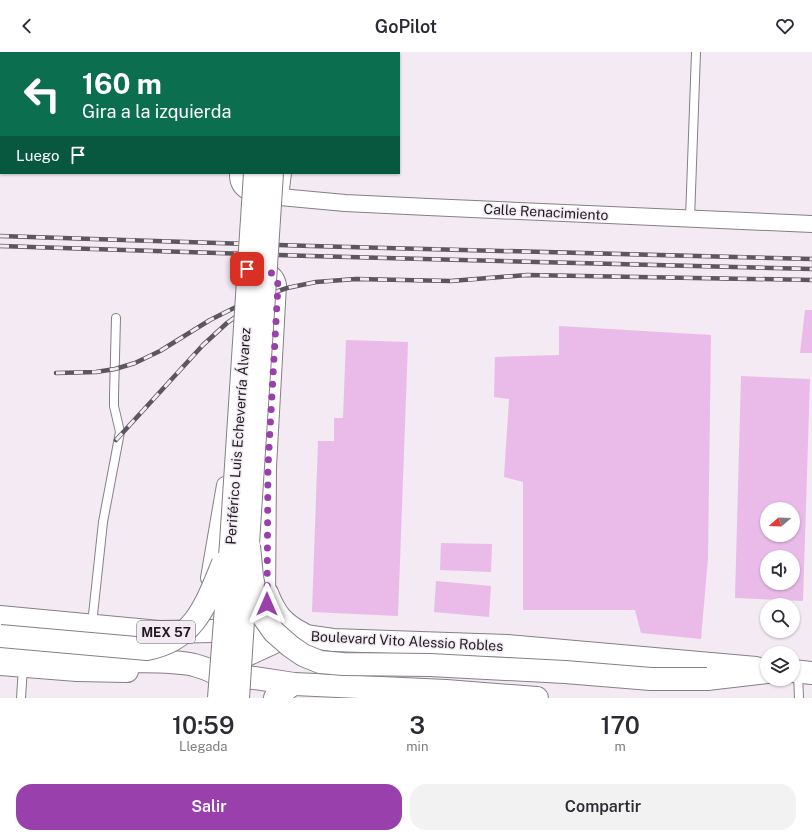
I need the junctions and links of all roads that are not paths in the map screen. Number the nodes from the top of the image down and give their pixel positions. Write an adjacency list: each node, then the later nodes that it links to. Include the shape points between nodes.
1 (696, 52): 5 (lane)
2 (244, 175): 4 (street, Calle Renacimiento, via 243,188 249,192); 8 (main road, Periférico Luis Echeverría Álvarez, bridge)
3 (279, 176): 4 (street); 8 (main road, Periférico Luis Echeverría Álvarez, bridge)
4 (280, 196): 5 (street, Calle Renacimiento, via 382,205)
5 (690, 219): 6 (street, Calle Renacimiento)
6 (812, 224)
7 (116, 318): 12 (lane, via 114,406 120,432 103,522)
8 (240, 545): 16 (main road, bridge, via 195,622 185,632 165,644 146,649); 23 (main road, bridge, via 262,614 274,632 303,655 320,662 430,665 651,679 707,679); 30 (main road, Periférico Luis Echeverría Álvarez, bridge); 31 (main road, Periférico Luis Echeverría Álvarez, bridge)
9 (206, 593): 10 (street, via 211,602 220,608 241,612 261,602); 10 (street, via 225,492 239,282 247,269 259,268 273,274 278,285 268,467); 14 (street, via 192,615 184,622)
10 (267, 593): 13 (street); 15 (main road, via 272,607 282,620)
11 (0, 617): 12 (main road, Boulevard Vito Alessio Robles / MEX 57)
12 (92, 625): 14 (main road, Boulevard Vito Alessio Robles / MEX 57)
13 (263, 630): 14 (main road, Boulevard Vito Alessio Robles / MEX 57); 15 (main road, Boulevard Vito Alessio Robles / MEX 57); 22 (main road)
14 (159, 632)
15 (300, 635): 17 (main road, Boulevard Vito Alessio Robles / MEX 57); 22 (main road)
16 (0, 636)
17 (333, 640): 21 (main road, Boulevard Vito Alessio Robles, via 507,646); 26 (main road, via 325,654 324,665)
18 (0, 651): 22 (main road, via 120,661 176,662)
19 (0, 664): 20 (main road)
20 (24, 666): 22 (main road, via 77,670); 28 (lane)
21 (760, 670)
22 (212, 671): 25 (main road); 29 (main road); 31 (main road, via 228,682)
23 (760, 672)
24 (801, 672): 34 (lane)
25 (293, 684): 26 (main road); 32 (main road)
26 (332, 686): 27 (main road)
27 (446, 695): 33 (main road)
28 (21, 698)
29 (209, 698)
30 (219, 698)
31 (239, 698)
32 (275, 698)
33 (537, 698)
34 (799, 698)

